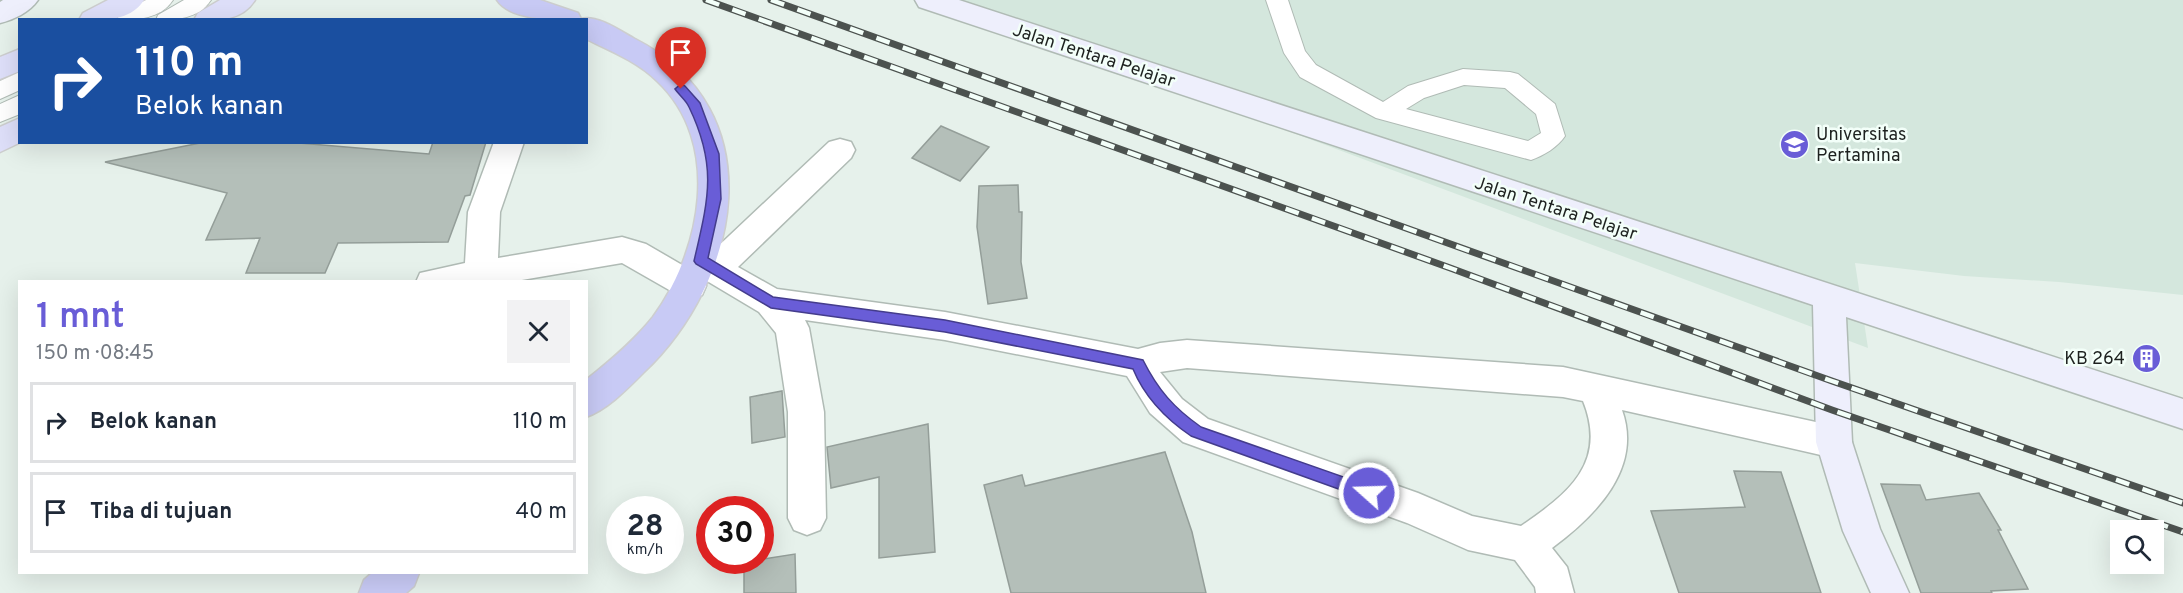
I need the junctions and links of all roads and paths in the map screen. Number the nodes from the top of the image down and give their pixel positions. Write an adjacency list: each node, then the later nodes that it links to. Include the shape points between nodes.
1 (24, 0): 9 (street)
2 (130, 0): 10 (main road)
3 (162, 0): 11 (lane)
4 (200, 0): 12 (lane)
5 (241, 0): 13 (main road)
6 (511, 0): 14 (highway)
7 (929, 0): 30 (street, Jalan Tentara Pelajar)
8 (1277, 0): 21 (lane, via 1295,53 1308,72)
9 (0, 14)
10 (97, 18)
11 (130, 18)
12 (169, 18)
13 (211, 18)
14 (562, 18)
15 (588, 28): 27 (highway, via 669,74 693,103 713,154 715,199)
16 (18, 60): 17 (main road)
17 (0, 69)
18 (18, 81): 19 (lane)
19 (0, 91)
20 (18, 104): 22 (lane)
21 (1384, 112): 21 (lane, via 1416,92 1463,77 1510,80 1547,110 1553,136 1531,151)
22 (0, 114)
23 (18, 130): 24 (main road)
24 (0, 141)
25 (508, 144): 28 (street, via 484,212)
26 (840, 150): 27 (street)
27 (702, 272): 28 (street, via 622,250); 31 (street); 34 (highway, via 664,326)
28 (481, 273): 29 (street)
29 (443, 280)
30 (1829, 299): 35 (street, Jalan Tentara Pelajar); 36 (street)
31 (771, 302): 32 (street, via 945,326); 37 (street, via 792,328 806,412)
32 (1138, 364): 33 (street, via 1187,354); 38 (street, via 1146,382 1162,401 1196,431 1418,510 1459,530)
33 (1595, 388): 36 (street); 38 (street, via 1610,441 1604,465 1592,489 1563,519)
34 (588, 400)
35 (2183, 414)
36 (1834, 442): 42 (street, via 1862,531)
37 (807, 518)
38 (1526, 545): 41 (street, via 1553,580)
39 (399, 574): 40 (highway)
40 (378, 593)
41 (1555, 593)
42 (1890, 593)

